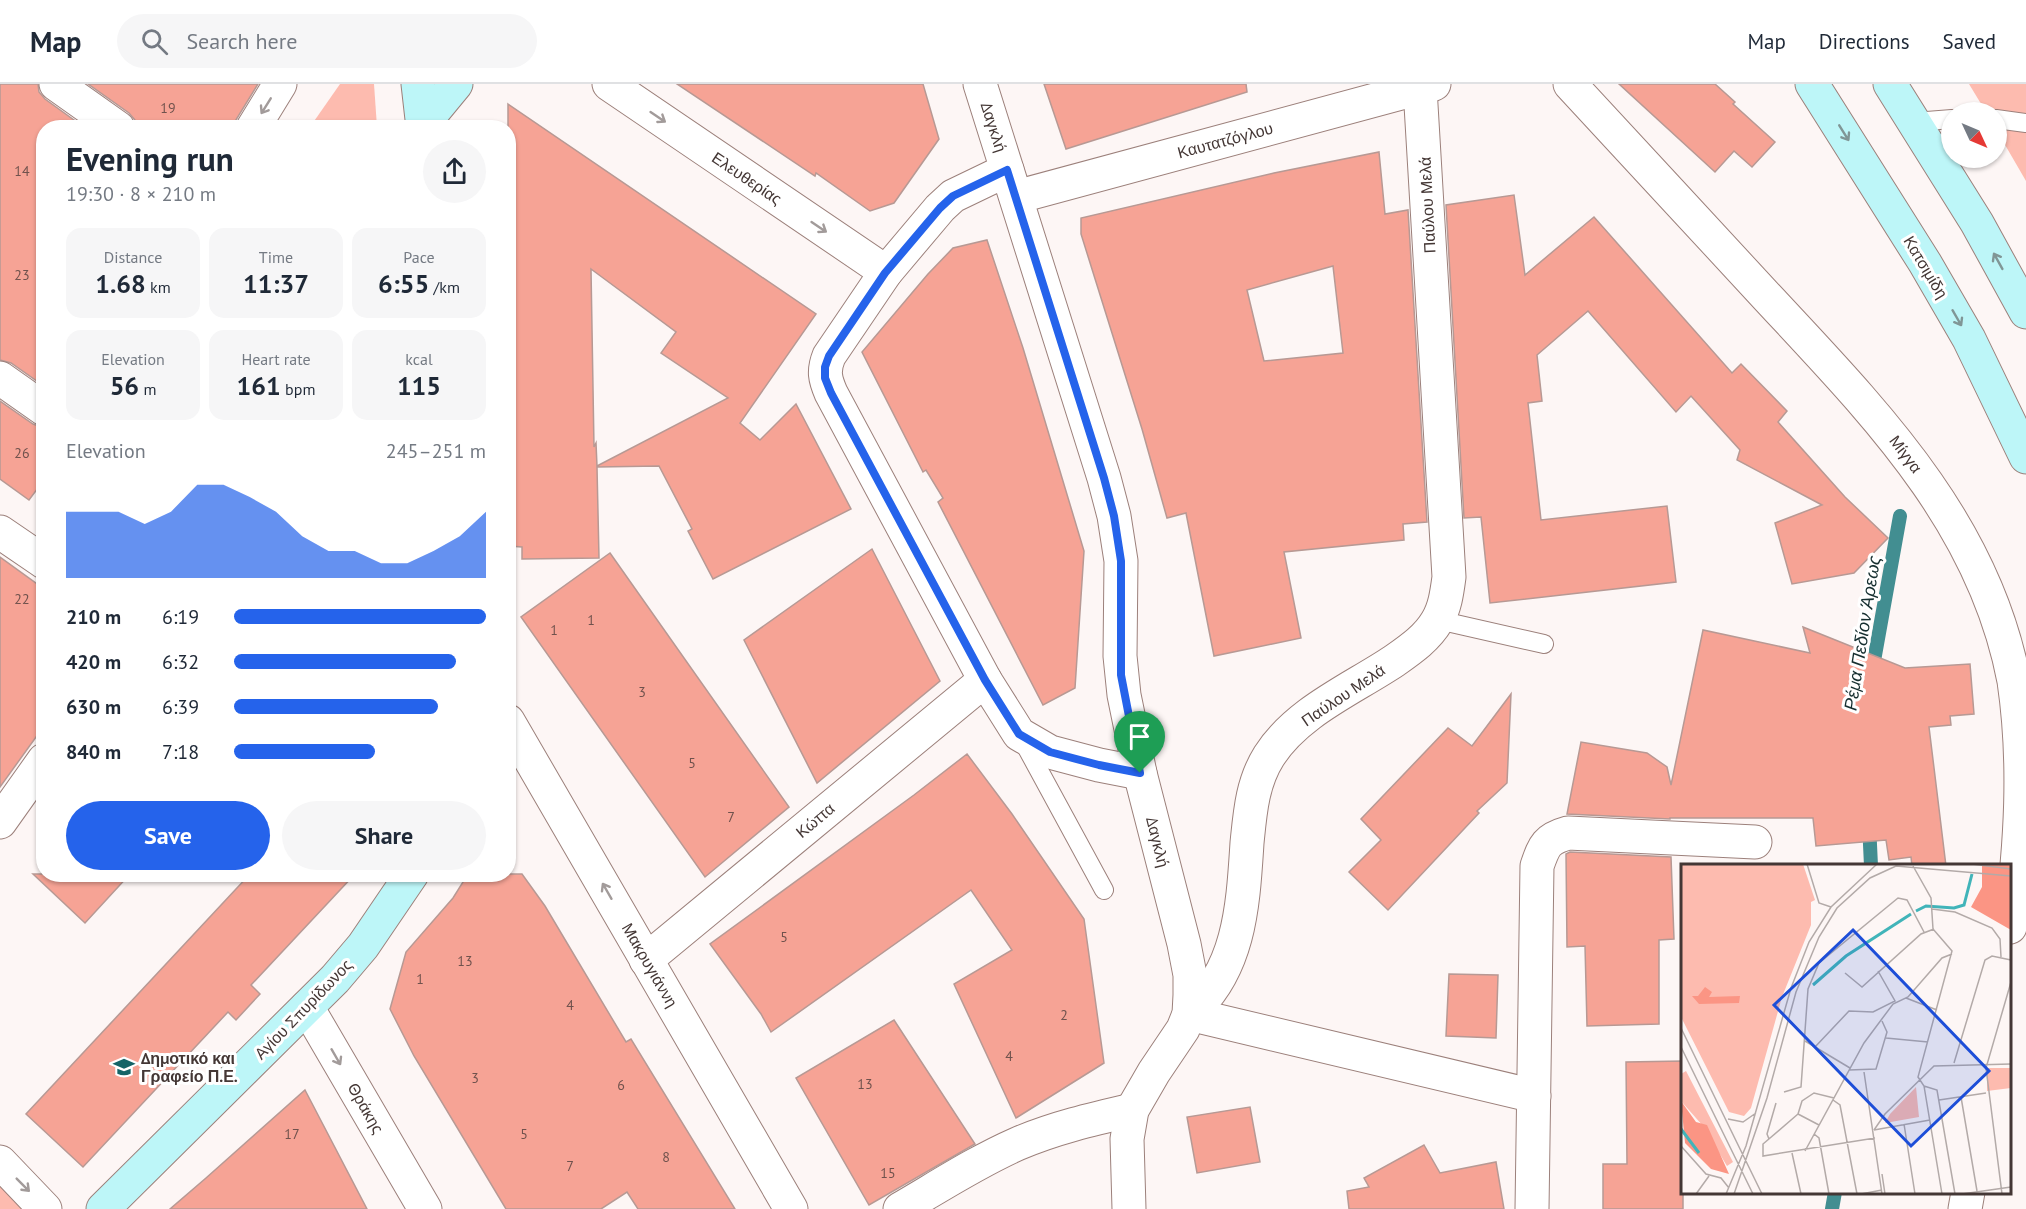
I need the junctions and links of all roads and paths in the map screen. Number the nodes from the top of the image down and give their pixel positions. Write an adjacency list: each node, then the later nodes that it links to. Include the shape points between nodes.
1 (56, 84): 11 (street)
2 (280, 84): 12 (street, one-way to 12)
3 (418, 84): 13 (main road)
4 (456, 84): 14 (main road)
5 (609, 84): 20 (street, Ελευθερίας, one-way to 20)
6 (980, 84): 19 (street, Δαγκλή)
7 (1570, 84): 38 (street, Μίγγα, via 1862,398 1931,486 1976,563 2003,638 2019,721 2022,818)
8 (1812, 84): 24 (main road, Κατσιμίδη, one-way to 24, via 1969,339)
9 (1890, 84): 17 (main road)
10 (1427, 86): 19 (street, Καυτατζόγλου); 27 (street, Παύλου Μελά, via 1449,577)
11 (107, 120)
12 (258, 120)
13 (422, 120)
14 (428, 120)
15 (1941, 120): 17 (lane)
16 (2007, 120): 18 (lane)
17 (1914, 122): 21 (main road, one-way to 17)
18 (2026, 123)
19 (1012, 183): 20 (street, Καυτατζόγλου, via 953,196); 33 (street, Δαγκλή, via 1114,516 1121,561 1121,675)
20 (885, 273): 29 (street, Καυτατζόγλου, via 829,356 825,378)
21 (2026, 312)
22 (0, 378): 23 (street)
23 (36, 403)
24 (2026, 457)
25 (0, 532): 26 (street)
26 (36, 557)
27 (1438, 620): 28 (lane); 41 (street, Παύλου Μελά, via 1407,652 1330,700 1276,745 1263,767 1251,803 1241,913 1234,941 1215,987)
28 (1544, 644)
29 (985, 680): 30 (street, Καυτατζόγλου); 39 (street, Κώττα)
30 (1019, 734): 33 (street, via 1050,752); 37 (lane)
31 (516, 735): 39 (street, Μακρυγιάννη, one-way to 31)
32 (36, 771): 34 (street)
33 (1140, 773): 41 (street, Δαγκλή, via 1184,944 1190,975)
34 (2, 816)
35 (1755, 842): 42 (street, via 1568,834 1554,837 1543,847 1537,866)
36 (407, 882): 40 (main road, Αγίου Σπυρίδωνος, via 363,946)
37 (1104, 890)
38 (2011, 920)
39 (646, 960): 49 (street, Μακρυγιάννη)
40 (307, 1007): 47 (main road, Αγίου Σπυρίδωνος); 48 (street, Θράκης, one-way to 48)
41 (1189, 1014): 42 (street); 43 (street, Δαγκλή)
42 (1534, 1096): 52 (street)
43 (1132, 1110): 50 (street, via 1050,1131 1017,1144); 51 (street, Δαγκλή, via 1127,1139)
44 (0, 1162): 46 (street, one-way to 46)
45 (1968, 1194): 53 (street)
46 (45, 1209)
47 (103, 1209)
48 (425, 1209)
49 (791, 1209)
50 (900, 1209)
51 (1129, 1209)
52 (1532, 1209)
53 (1965, 1209)

